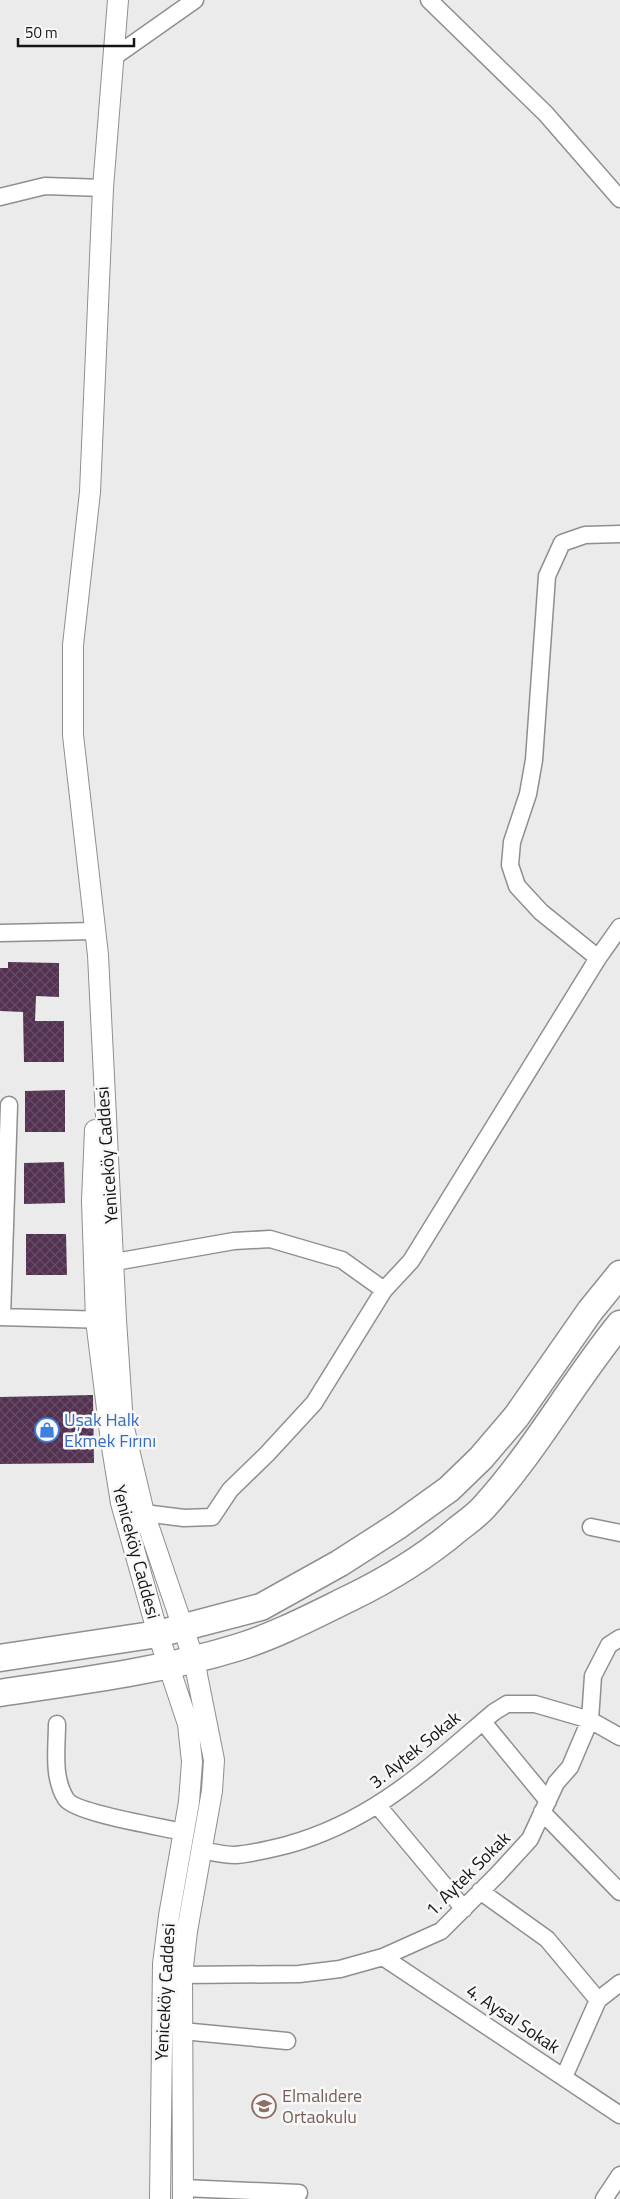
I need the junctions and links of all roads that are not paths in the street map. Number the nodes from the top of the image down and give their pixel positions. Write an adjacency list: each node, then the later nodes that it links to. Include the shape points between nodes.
1 (118, 0): 4 (street)
2 (195, 0): 4 (street)
3 (429, 0): 7 (street, via 546,114)
4 (114, 57): 5 (street)
5 (103, 188): 6 (street, via 45,186); 10 (street, via 90,492 73,645 73,735)
6 (0, 197)
7 (620, 199)
8 (620, 534): 12 (street, via 585,535 562,543 547,576 534,760 528,794 512,842 510,865 517,886 541,912)
9 (620, 927): 12 (street)
10 (95, 931): 11 (street); 13 (street)
11 (0, 933)
12 (598, 958): 17 (street, via 411,1261)
13 (104, 1078): 15 (street, Yeniceköy Caddesi); 19 (street, Yeniceköy Caddesi, via 97,1088 92,1201)
14 (9, 1105): 18 (street)
15 (115, 1262): 17 (street, via 234,1241 270,1240 342,1260); 20 (street, Yeniceköy Caddesi)
16 (620, 1274): 25 (main road, via 516,1417 449,1489 340,1564 261,1607)
17 (384, 1290): 22 (street, via 314,1402 230,1490 212,1517 184,1518)
18 (1, 1317): 19 (street)
19 (96, 1320): 20 (street); 26 (street, Yeniceköy Caddesi, via 120,1503)
20 (116, 1320): 22 (street, Yeniceköy Caddesi, via 123,1424)
21 (620, 1324): 29 (main road, via 522,1460 483,1508 439,1545 385,1581 280,1632)
22 (144, 1513): 25 (street, Yeniceköy Caddesi)
23 (591, 1527): 24 (street)
24 (620, 1533)
25 (183, 1628): 26 (main road); 29 (street, Yeniceköy Caddesi)
26 (158, 1634): 28 (main road); 30 (street, Yeniceköy Caddesi)
27 (620, 1638): 32 (street, 1. Aytek Sokak, via 609,1645 593,1676)
28 (0, 1658)
29 (194, 1660): 30 (main road); 39 (street, Yeniceköy Caddesi, via 214,1760 212,1791)
30 (168, 1664): 31 (main road); 38 (street, Yeniceköy Caddesi, via 188,1724 192,1762)
31 (0, 1693)
32 (590, 1720): 33 (street, 3. Aytek Sokak, via 535,1704 506,1704); 35 (street); 37 (street, 1. Aytek Sokak, via 570,1767 556,1783)
33 (483, 1722): 36 (street, 3. Aytek Sokak); 37 (street)
34 (57, 1724): 38 (street, via 56,1774 66,1800 84,1810)
35 (620, 1737)
36 (378, 1806): 39 (street, 3. Aytek Sokak, via 309,1839 276,1848 234,1855); 42 (street)
37 (545, 1806): 40 (street, 1. Aytek Sokak, via 530,1839); 41 (street)
38 (183, 1832): 55 (street, Yeniceköy Caddesi, via 163,1964)
39 (200, 1850): 44 (street, Yeniceköy Caddesi)
40 (480, 1891): 42 (street, 1. Aytek Sokak); 46 (street, via 547,1938)
41 (620, 1892)
42 (464, 1909): 43 (street, 1. Aytek Sokak, via 441,1931)
43 (383, 1957): 44 (street, 1. Aytek Sokak, via 299,1974); 49 (street, 4. Aysal Sokak)
44 (182, 1975): 47 (street, Yeniceköy Caddesi)
45 (620, 1983): 46 (street)
46 (598, 2000): 49 (street)
47 (182, 2031): 48 (street); 53 (street, Yeniceköy Caddesi)
48 (287, 2041)
49 (564, 2077): 50 (street, 4. Aysal Sokak)
50 (620, 2115)
51 (620, 2175): 54 (street)
52 (299, 2193): 53 (street)
53 (183, 2194)
54 (611, 2195)
55 (160, 2199)

